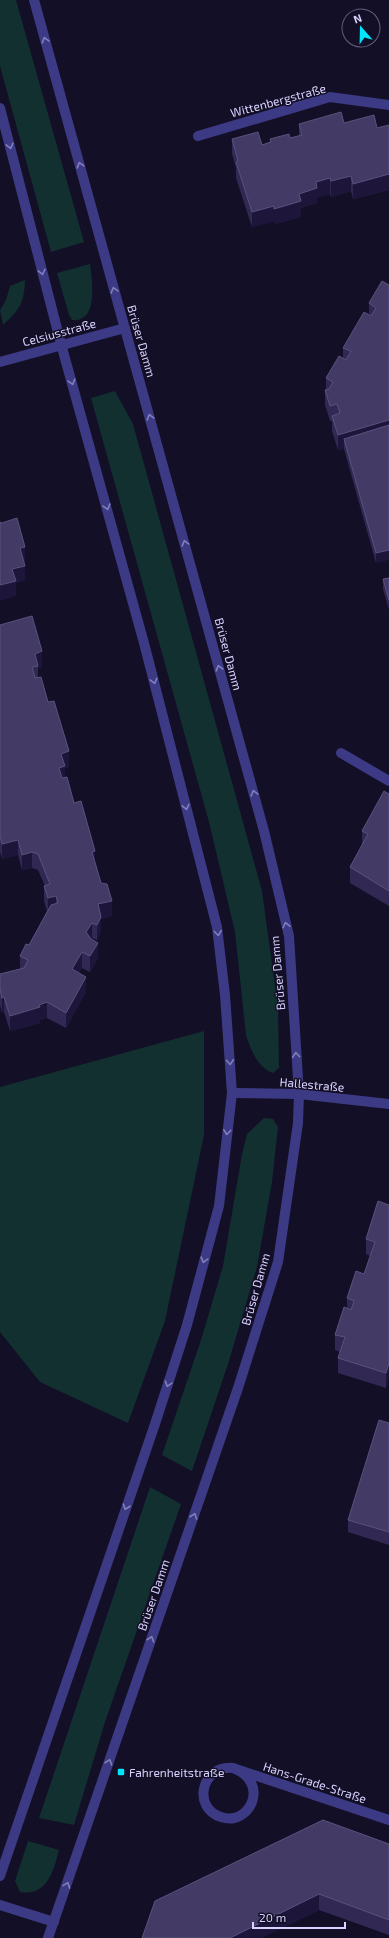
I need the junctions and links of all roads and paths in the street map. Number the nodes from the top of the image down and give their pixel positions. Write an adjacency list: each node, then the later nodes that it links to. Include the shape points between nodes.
1 (34, 0): 5 (street, Brüser Damm, one-way to 1)
2 (389, 105): 4 (street, Wittenbergstraße, via 330,97)
3 (0, 108): 6 (street, one-way to 6)
4 (198, 136)
5 (125, 328): 6 (street, Celsiusstraße); 11 (street, Brüser Damm, one-way to 5, via 289,936 264,831)
6 (60, 344): 7 (street, Celsiusstraße); 10 (street, one-way to 10, via 144,643 217,927)
7 (0, 362)
8 (342, 753): 9 (street)
9 (389, 780)
10 (232, 1093): 11 (street, Hallestraße); 15 (street, one-way to 15, via 219,1206 187,1325)
11 (299, 1094): 12 (street, Hallestraße); 17 (street, Brüser Damm, one-way to 11, via 238,1388 278,1262 298,1123)
12 (389, 1104)
13 (233, 1768): 13 (street, Hans-Grade-Straße, via 212,1773 203,1788 208,1808 222,1818 243,1814 253,1800 252,1784 248,1777); 14 (street, Hans-Grade-Straße)
14 (389, 1820)
15 (0, 1876)
16 (0, 1905): 17 (street)
17 (54, 1922): 18 (street, Brüser Damm)
18 (48, 1938)

